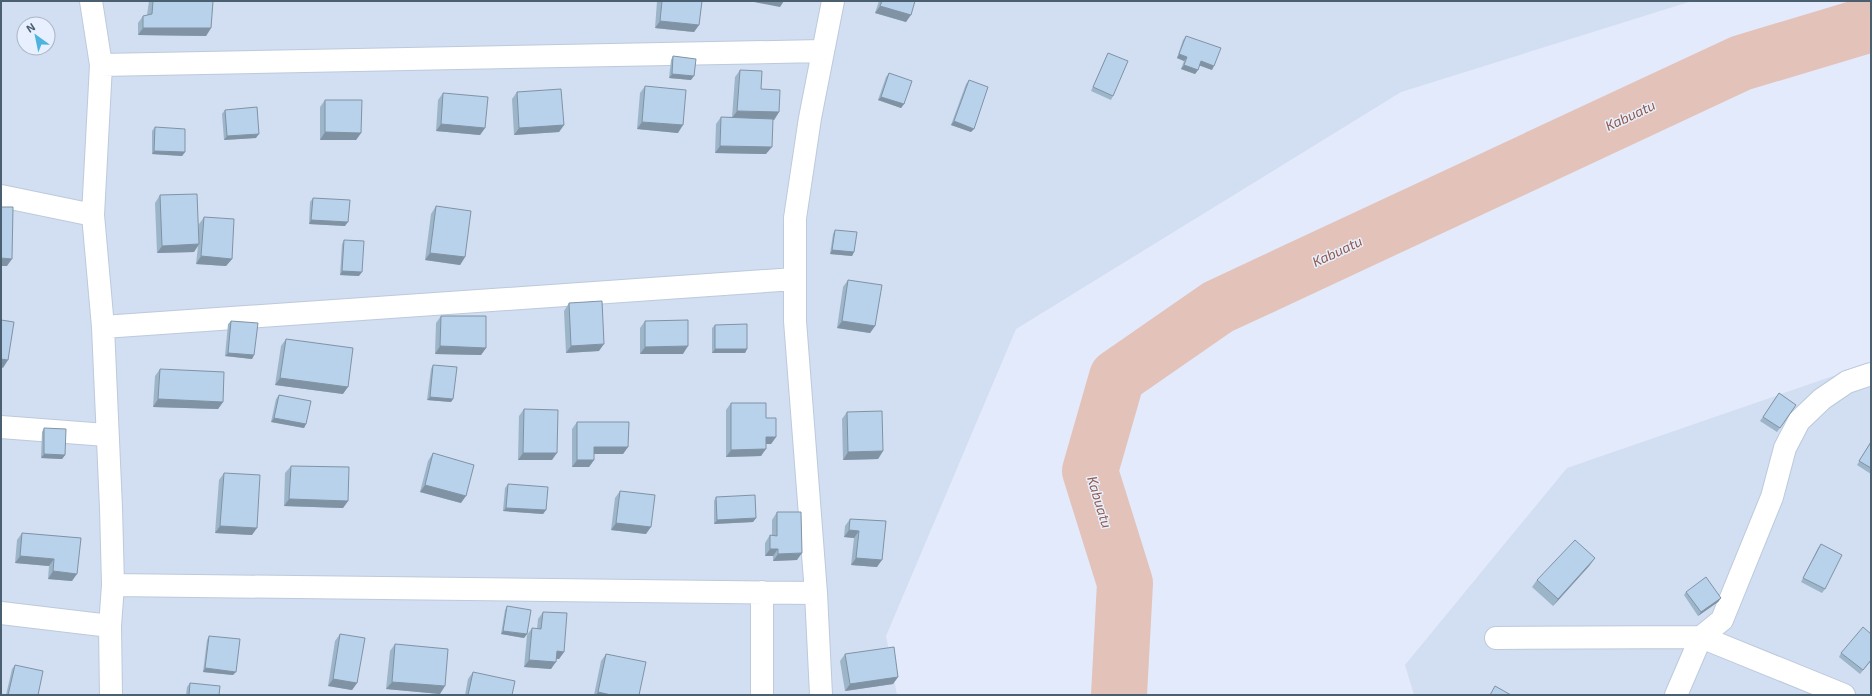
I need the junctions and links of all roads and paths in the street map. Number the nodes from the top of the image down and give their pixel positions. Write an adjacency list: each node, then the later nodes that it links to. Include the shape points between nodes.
1 (91, 1): 4 (street)
2 (833, 1): 3 (street)
3 (822, 51): 4 (street); 7 (street, via 795,218)
4 (101, 65): 6 (street)
5 (1, 196): 6 (street)
6 (93, 215): 8 (street)
7 (795, 279): 8 (street); 14 (street, via 795,321)
8 (103, 327): 11 (street)
9 (1871, 374): 17 (street, via 1847,382 1822,399 1799,421 1785,448 1772,497 1722,620)
10 (1, 427): 11 (street)
11 (106, 435): 12 (street)
12 (113, 585): 13 (street); 16 (street)
13 (762, 592): 14 (street); 20 (street)
14 (816, 593): 21 (street)
15 (1, 613): 16 (street)
16 (110, 626): 19 (street)
17 (1701, 637): 18 (street); 22 (street); 23 (street)
18 (1496, 638)
19 (111, 695)
20 (762, 695)
21 (821, 695)
22 (1676, 695)
23 (1844, 695)

